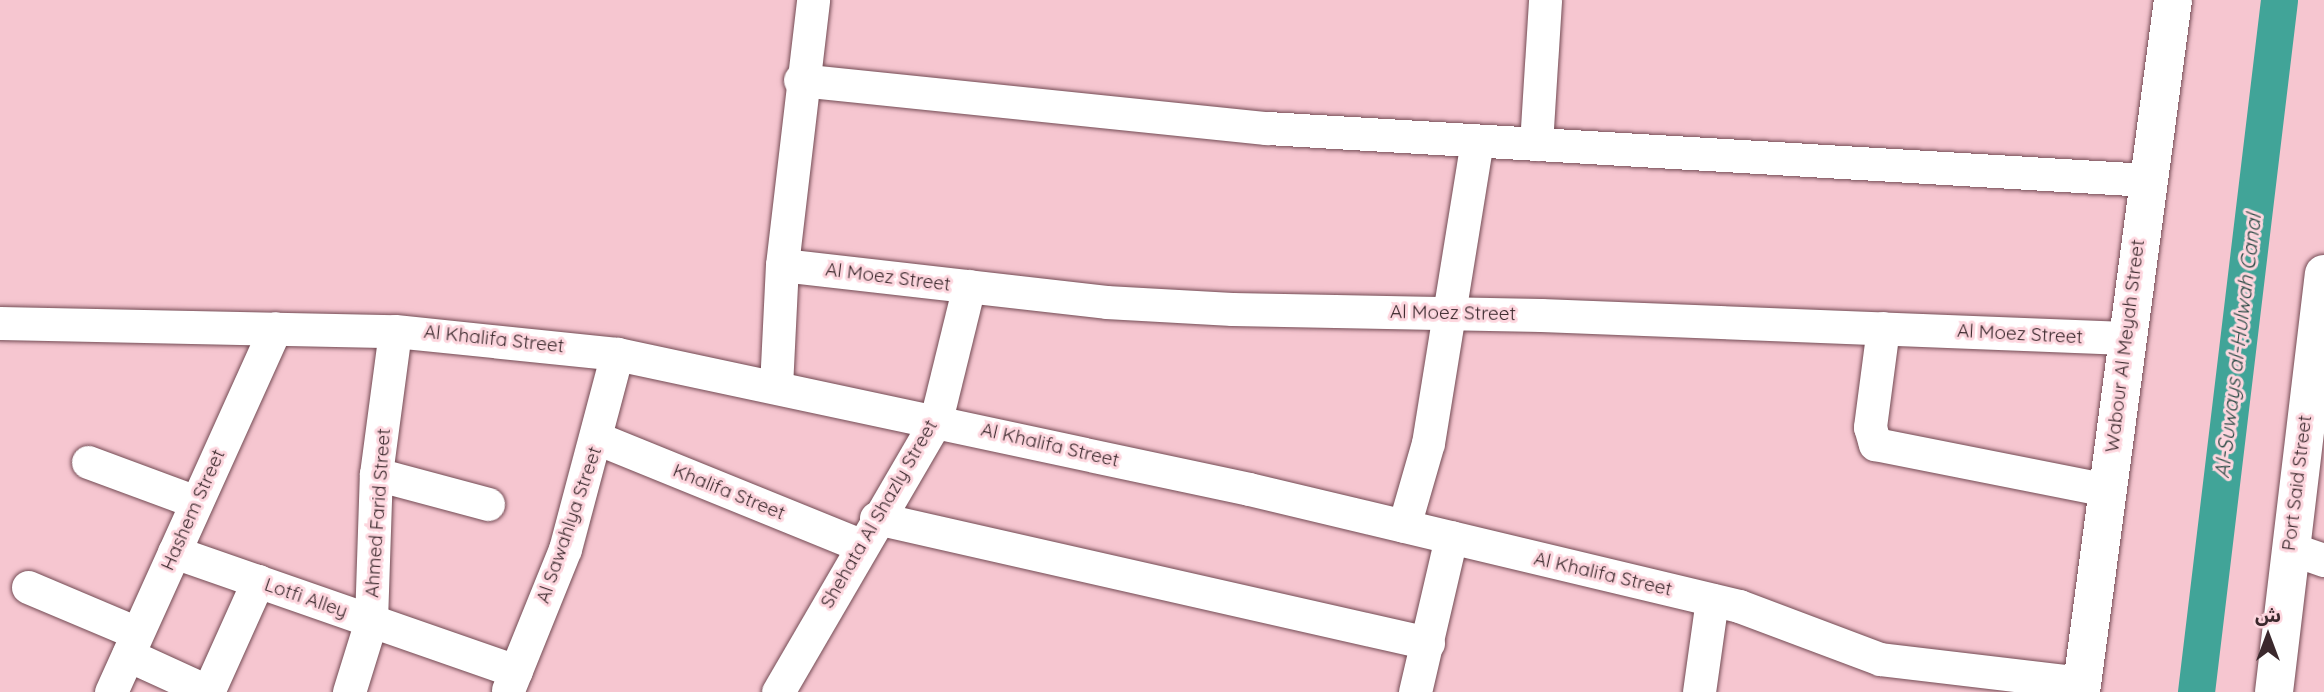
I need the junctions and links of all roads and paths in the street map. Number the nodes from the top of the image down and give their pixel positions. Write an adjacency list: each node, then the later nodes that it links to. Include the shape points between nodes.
1 (813, 0): 4 (street)
2 (1545, 0): 6 (street)
3 (2173, 0): 7 (main road, Wabour Al Meyah Street)
4 (800, 80): 5 (street, via 1119,117); 8 (street)
5 (1477, 141): 6 (street); 11 (street)
6 (1536, 144): 7 (street)
7 (2147, 180): 16 (main road, Wabour Al Meyah Street)
8 (782, 265): 10 (street, Al Moez Street); 18 (street)
9 (2324, 274): 20 (main road, Port Said Street)
10 (969, 286): 11 (street, Al Moez Street, via 1207,308); 19 (street, Shehata Al Shazly Street)
11 (1449, 313): 14 (street, Al Moez Street); 27 (street, via 1428,443)
12 (0, 323): 13 (street, Al Khalifa Street)
13 (275, 328): 15 (street, Al Khalifa Street); 25 (street, Hashem Street)
14 (1883, 328): 16 (street, Al Moez Street); 24 (street, via 1870,427 1875,444)
15 (395, 331): 17 (street, Al Khalifa Street); 23 (street, Ahmed Farid Street)
16 (2126, 338): 24 (main road, Wabour Al Meyah Street)
17 (617, 354): 18 (street, Al Khalifa Street); 21 (street, Al Sawahlya Street)
18 (776, 387): 19 (street, Al Khalifa Street)
19 (936, 420): 27 (street, Al Khalifa Street); 28 (street, Shehata Al Shazly Street)
20 (2313, 438): 31 (main road, Port Said Street)
21 (598, 439): 28 (street, Khalifa Street); 38 (street, Al Sawahlya Street, via 565,549)
22 (88, 462): 25 (street)
23 (376, 474): 26 (street); 35 (street, Ahmed Farid Street)
24 (2107, 490): 39 (main road, Wabour Al Meyah Street)
25 (196, 502): 30 (street, Hashem Street)
26 (488, 504)
27 (1404, 526): 29 (street, Al Khalifa Street)
28 (868, 532): 36 (street, Khalifa Street); 43 (street, Shehata Al Shazly Street)
29 (1451, 537): 34 (street, Al Khalifa Street); 36 (street)
30 (174, 552): 32 (street, Lotfi Alley); 37 (street, Hashem Street)
31 (2307, 554): 46 (main road, Port Said Street)
32 (258, 581): 35 (street, Lotfi Alley); 41 (street)
33 (28, 587): 37 (street)
34 (1712, 600): 39 (street, Al Khalifa Street, via 1880,659); 45 (street)
35 (371, 621): 38 (street, Lotfi Alley); 42 (street, Ahmed Farid Street)
36 (1428, 643): 44 (street)
37 (132, 644): 40 (street, Hashem Street); 41 (street)
38 (512, 682)
39 (2081, 687)
40 (111, 692)
41 (208, 692)
42 (349, 692)
43 (778, 692)
44 (1415, 692)
45 (1699, 692)
46 (2274, 692)

